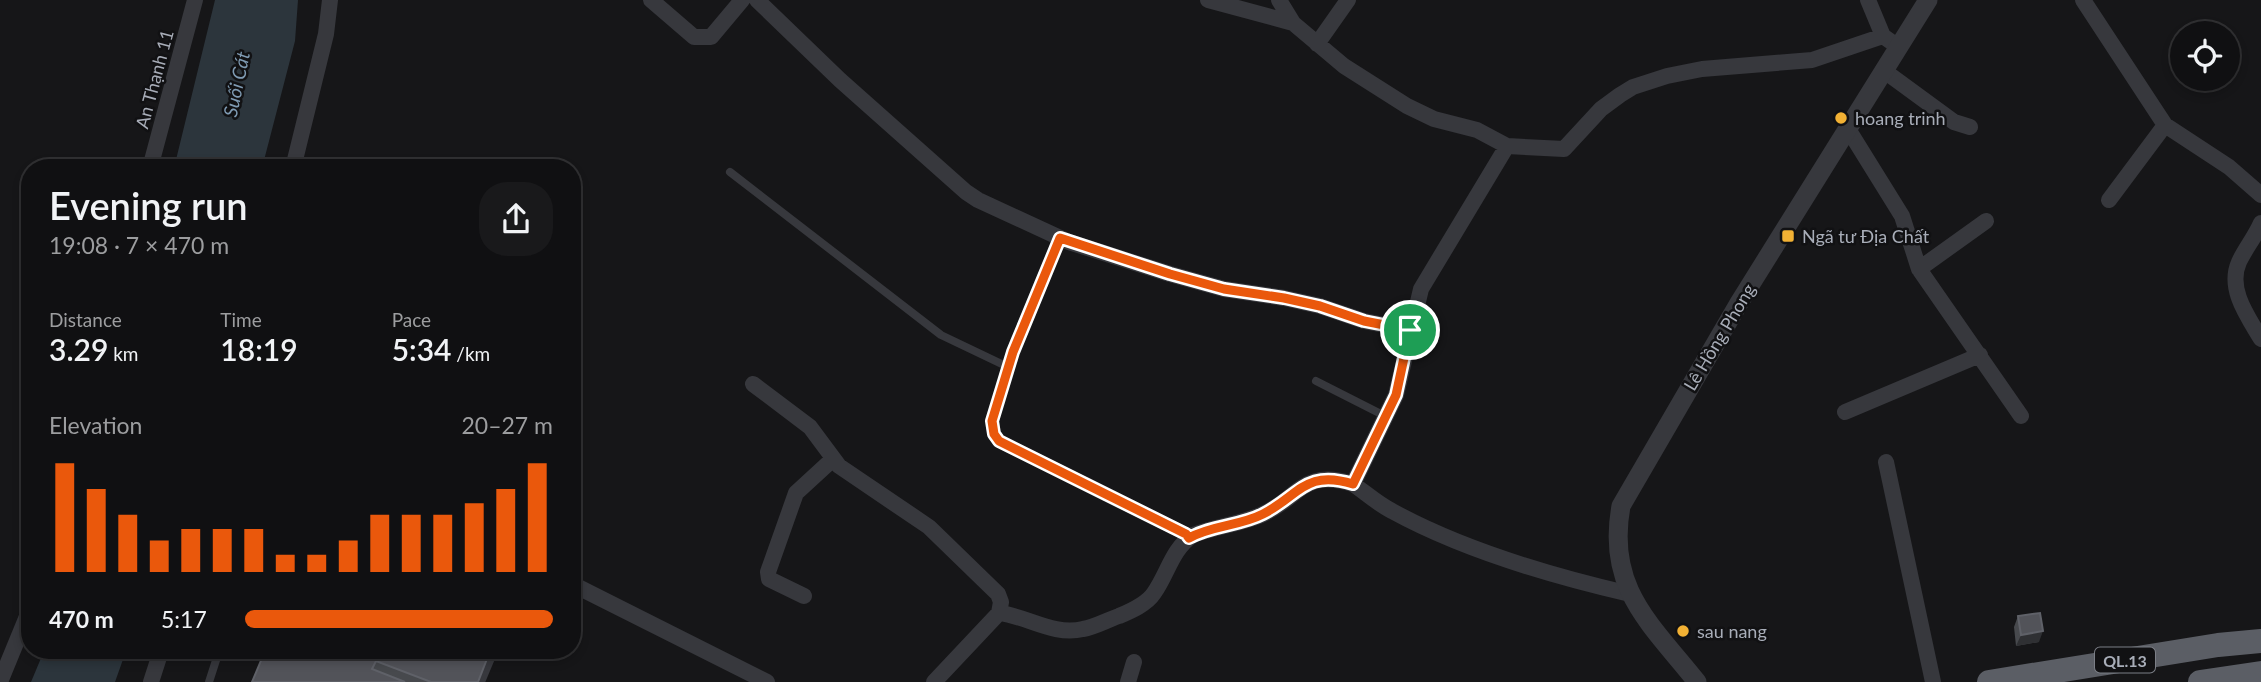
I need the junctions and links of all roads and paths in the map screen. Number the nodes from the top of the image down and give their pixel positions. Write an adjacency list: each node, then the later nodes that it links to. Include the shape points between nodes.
1 (195, 0): 20 (street, An Thạnh 11)
2 (330, 0): 21 (street)
3 (651, 0): 4 (street, via 694,37 704,38 712,37)
4 (742, 0)
5 (757, 0): 27 (street, via 966,192)
6 (1208, 0): 12 (street)
7 (1279, 0): 12 (street)
8 (1348, 0): 14 (street)
9 (1868, 0): 13 (street)
10 (1928, 0): 13 (street, Lê Hồng Phong)
11 (2090, 2): 16 (street, via 2118,55)
12 (1293, 23): 14 (street)
13 (1890, 41): 15 (street, Lê Hồng Phong); 19 (street, via 1812,60 1737,64 1667,76 1620,94 1564,149)
14 (1317, 44): 19 (street, via 1407,106)
15 (1883, 70): 17 (street, via 1954,122); 18 (street, Lê Hồng Phong)
16 (2165, 125): 23 (street, via 2237,172); 24 (street)
17 (1970, 127)
18 (1847, 129): 28 (street, via 1902,216); 43 (street, Lê Hồng Phong, via 1738,303 1621,506 1619,568)
19 (1507, 146): 29 (street, via 1421,289)
20 (152, 159)
21 (295, 159)
22 (730, 172): 32 (lane, via 941,335)
23 (2261, 195)
24 (2109, 200)
25 (1986, 221): 28 (street)
26 (2261, 223): 30 (street, via 2235,273 2235,286)
27 (1060, 238): 29 (street, via 1224,289 1284,298); 32 (lane)
28 (1919, 269): 31 (street)
29 (1410, 330): 37 (street, via 1396,395)
30 (2261, 339)
31 (1980, 355): 35 (street); 36 (street)
32 (1008, 367): 41 (lane, via 992,421 999,441)
33 (1316, 381): 37 (lane)
34 (753, 384): 38 (street, via 810,427)
35 (1845, 412)
36 (2021, 416)
37 (1386, 417): 40 (street)
38 (833, 459): 44 (street, via 796,494 768,572 769,579); 45 (street, via 929,527 998,594 1002,602)
39 (1886, 462): 61 (street)
40 (1353, 484): 41 (street, via 1329,478 1315,481 1263,514); 43 (street, via 1391,511 1496,556)
41 (1189, 538): 45 (street, via 1176,551 1150,598 1084,629 1053,629)
42 (581, 588): 57 (street)
43 (1630, 594): 60 (street, Lê Hồng Phong)
44 (804, 596)
45 (999, 613): 58 (street)
46 (21, 631): 53 (street)
47 (2261, 641): 62 (highway, QL.13)
48 (159, 659): 54 (street)
49 (216, 659): 55 (lane)
50 (491, 659): 56 (lane)
51 (1134, 662): 59 (street)
52 (2261, 673): 63 (highway)
53 (0, 682)
54 (152, 682)
55 (209, 682)
56 (481, 682)
57 (767, 682)
58 (934, 682)
59 (1128, 682)
60 (1697, 682)
61 (1933, 682)
62 (1989, 682)
63 (2200, 682)

